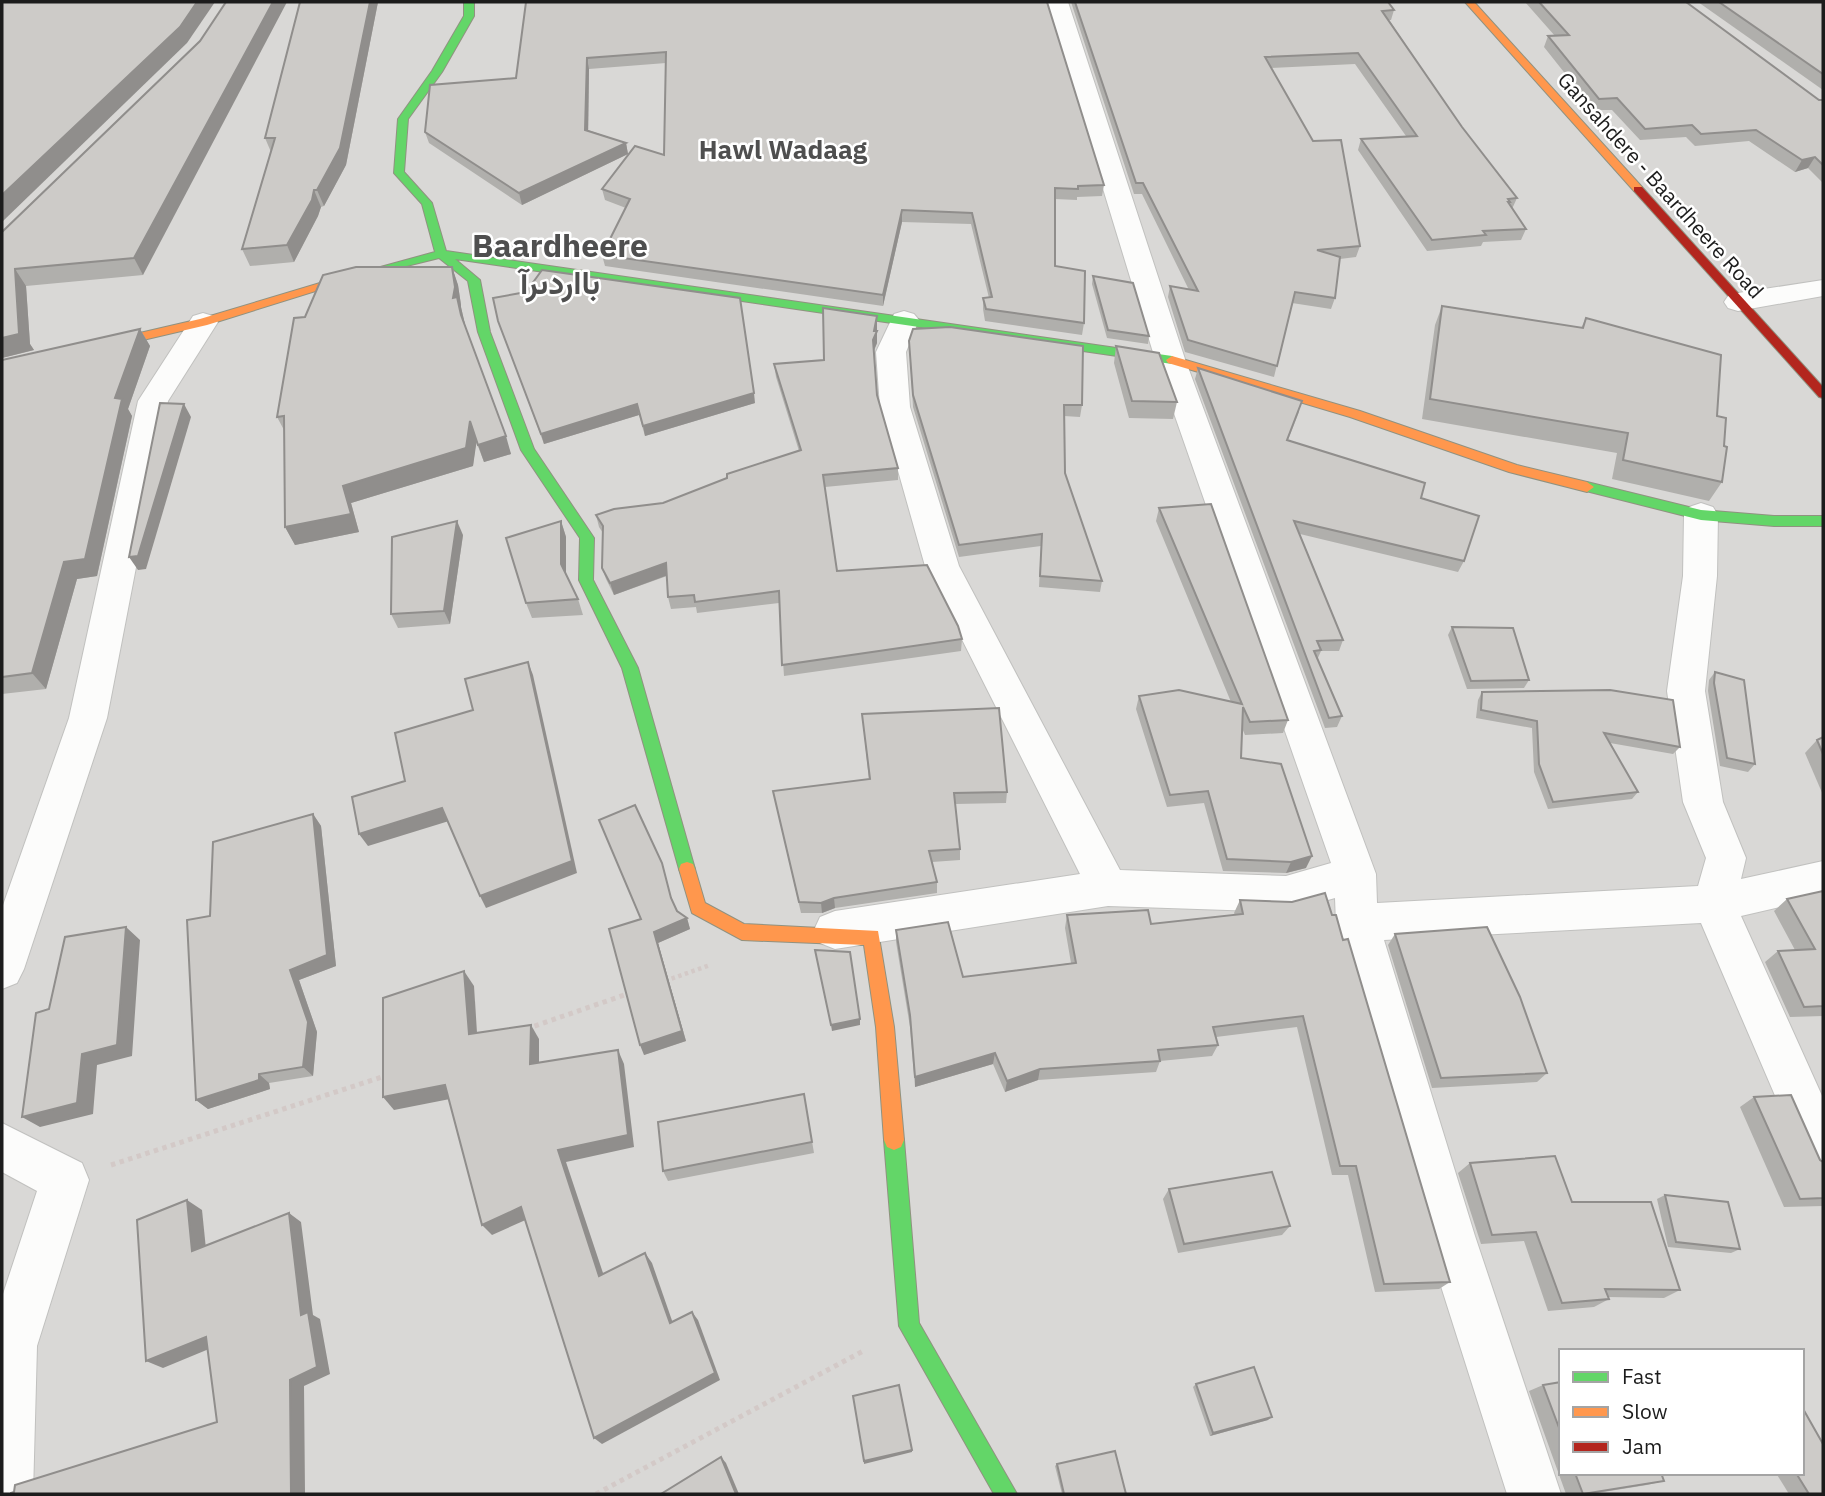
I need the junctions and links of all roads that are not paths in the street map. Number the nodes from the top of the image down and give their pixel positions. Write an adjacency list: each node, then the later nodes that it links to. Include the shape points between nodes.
1 (470, 2): 4 (street, via 469,16 437,72 403,118 399,173 428,203)
2 (1057, 2): 9 (street)
3 (1469, 2): 6 (street, Gansahdere - Baardheere Road)
4 (441, 254): 7 (street); 8 (street, via 318,285); 19 (street, via 474,280 484,332 527,450 587,538 586,580 630,668 698,908 742,932)
5 (1823, 288): 6 (street)
6 (1738, 302): 11 (street, Gansahdere - Baardheere Road)
7 (904, 320): 9 (street); 16 (street, via 891,352 895,407 942,566)
8 (203, 322): 10 (street); 20 (street, via 153,401 88,718)
9 (1170, 359): 12 (street, via 1514,468); 14 (street)
10 (2, 369)
11 (1823, 394)
12 (1701, 515): 13 (street); 17 (street, via 1700,576 1686,691 1703,802 1726,858)
13 (1823, 521)
14 (1355, 874): 16 (street, via 1286,894); 18 (street)
15 (1823, 879): 17 (street)
16 (1108, 888): 19 (street)
17 (1714, 904): 18 (street); 22 (street)
18 (1357, 923): 25 (street, via 1450,1236)
19 (793, 936): 24 (street, via 872,937 885,1027 909,1326)
20 (2, 969)
21 (2, 1147): 23 (street, via 65,1180 11,1346)
22 (1823, 1151)
23 (6, 1494)
24 (1006, 1494)
25 (1534, 1494)

